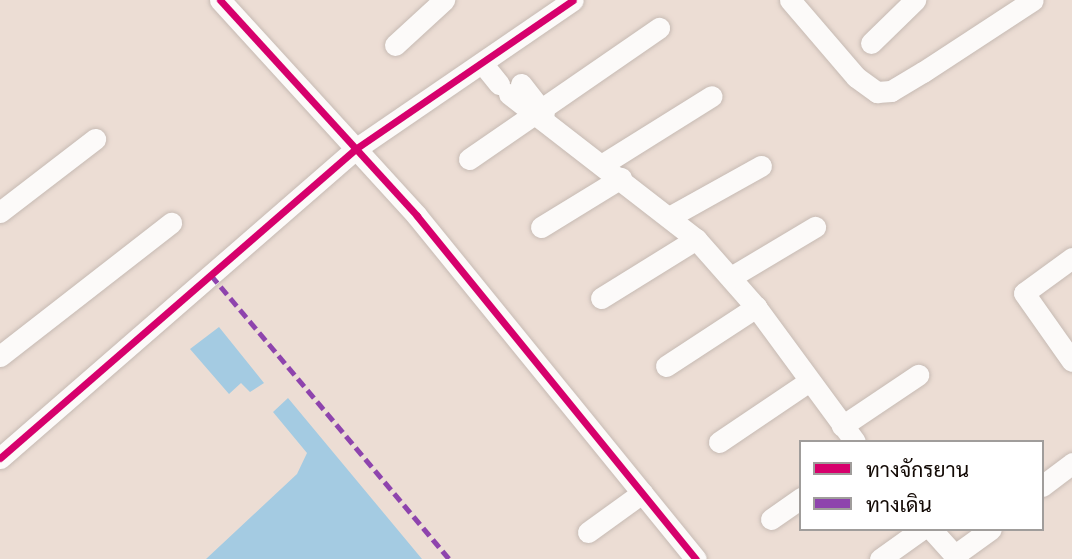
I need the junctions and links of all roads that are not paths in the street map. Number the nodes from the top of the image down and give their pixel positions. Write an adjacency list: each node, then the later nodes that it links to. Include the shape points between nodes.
1 (220, 0): 14 (street)
2 (444, 0): 9 (street)
3 (573, 0): 10 (street)
4 (790, 0): 6 (street, via 856,77 877,92 891,91)
5 (915, 0): 8 (street)
6 (1033, 0)
7 (659, 28): 12 (street)
8 (871, 43)
9 (395, 45)
10 (486, 60): 12 (street); 14 (street)
11 (712, 96): 16 (street)
12 (542, 117): 15 (street); 16 (street)
13 (95, 139): 19 (street)
14 (354, 149): 36 (street); 39 (street, via 425,227)
15 (469, 159)
16 (603, 164): 18 (street)
17 (761, 166): 20 (street)
18 (621, 178): 20 (street); 22 (street)
19 (0, 212)
20 (671, 216): 24 (street)
21 (171, 223): 29 (street)
22 (541, 227)
23 (815, 227): 26 (street)
24 (695, 239): 26 (street); 27 (street)
25 (1072, 258): 30 (street, via 1024,293)
26 (731, 277): 28 (street)
27 (601, 298)
28 (756, 307): 31 (street); 33 (street)
29 (0, 356)
30 (1072, 361)
31 (666, 366)
32 (918, 375): 34 (street)
33 (808, 382): 34 (street); 35 (street)
34 (849, 434)
35 (719, 443)
36 (0, 458)
37 (1072, 463): 38 (street)
38 (1044, 484)
39 (642, 493): 42 (street); 47 (street)
40 (799, 499): 41 (street)
41 (771, 519)
42 (588, 531)
43 (919, 531): 48 (street)
44 (933, 531): 46 (street)
45 (988, 531): 46 (street)
46 (956, 557)
47 (696, 559)
48 (880, 559)

